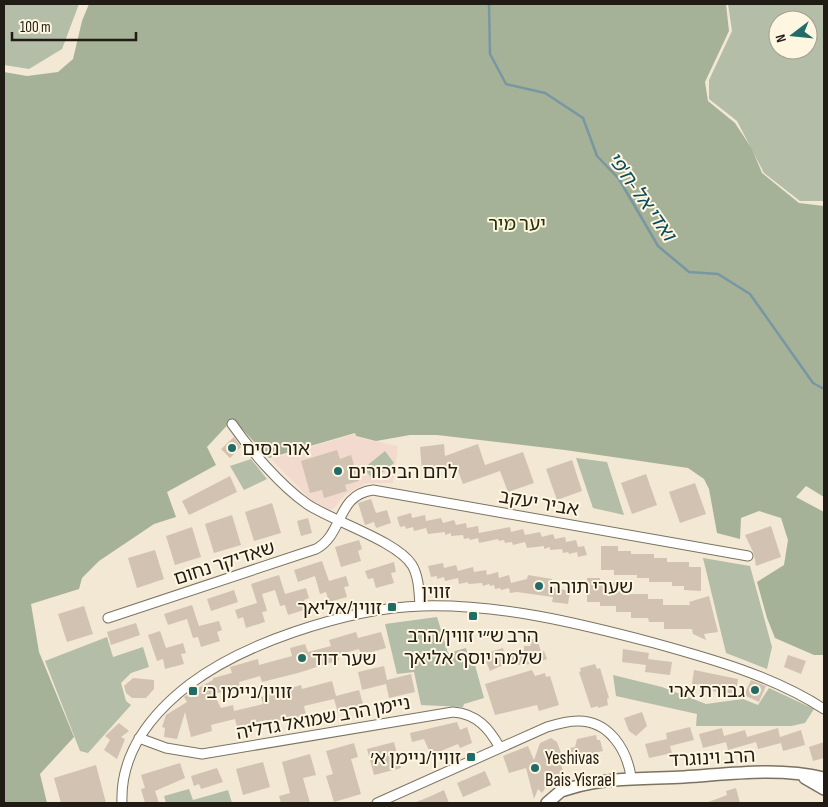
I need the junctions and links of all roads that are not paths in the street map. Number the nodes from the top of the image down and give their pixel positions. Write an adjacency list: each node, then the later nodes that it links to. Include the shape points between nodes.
1 (232, 424): 2 (street, via 296,495)
2 (338, 520): 3 (street, אביר יעקב, via 358,494 382,490); 4 (street, via 391,548 409,562 418,583); 5 (street, שאדיקר נחום, via 327,542 316,549)
3 (748, 556)
4 (420, 606): 6 (street, זווין, via 512,611 600,629 724,664 764,679); 7 (street, זווין, via 326,622 238,653 170,700 150,720)
5 (108, 618)
6 (824, 709)
7 (139, 738): 8 (street, ניימן הרב שמואל גדליה, via 166,748 202,754 453,712 473,716 481,722); 13 (street, זווין, via 127,766)
8 (500, 748): 10 (street, via 547,727 570,721 588,722 618,742 629,762); 14 (street)
9 (794, 774): 10 (street, הרב וינוגרד, via 749,772); 11 (street, הרב וינוגרד); 12 (street, הרב וינוגרד)
10 (631, 777): 15 (street, הרב וינוגרד, via 561,791)
11 (824, 778)
12 (824, 788)
13 (122, 803)
14 (377, 803)
15 (547, 803)

